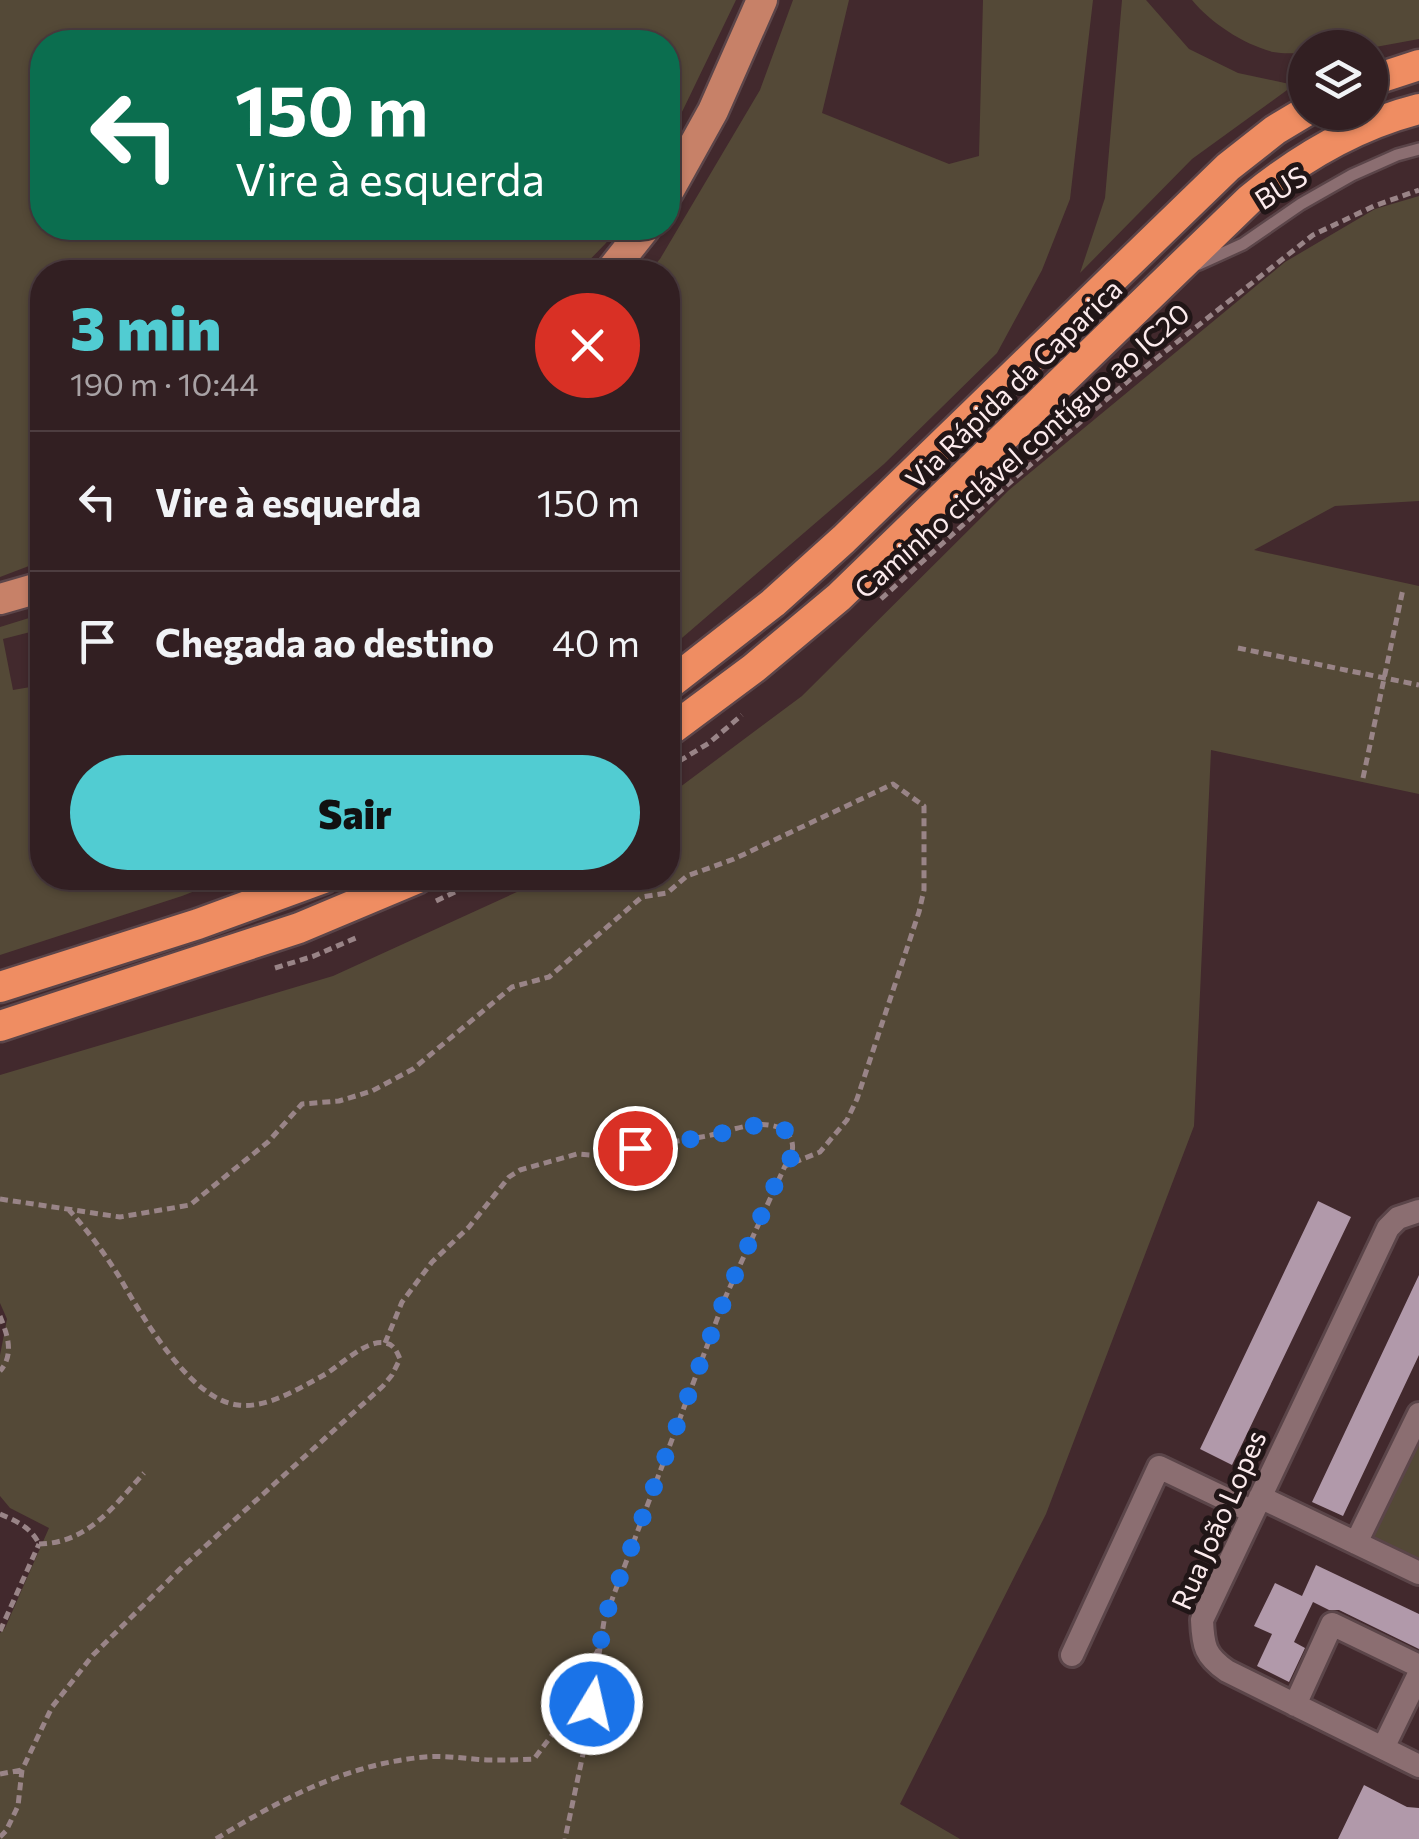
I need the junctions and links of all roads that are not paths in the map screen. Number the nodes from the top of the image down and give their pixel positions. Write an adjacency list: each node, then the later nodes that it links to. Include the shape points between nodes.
1 (762, 0): 7 (main road)
2 (1419, 65): 3 (highway)
3 (1388, 75)
4 (1419, 109): 10 (highway, Via Rápida da Caparica, via 1347,136 1288,169)
5 (1288, 122): 13 (highway, Via Rápida da Caparica, via 1228,167 773,604)
6 (1419, 149): 10 (lane, BUS, via 1352,175 1243,244)
7 (680, 172)
8 (635, 240): 9 (main road)
9 (620, 260)
10 (1172, 276): 14 (highway, Via Rápida da Caparica, via 839,597)
11 (30, 591): 12 (main road)
12 (0, 600)
13 (680, 676)
14 (680, 723)
15 (292, 890): 17 (highway)
16 (390, 890): 18 (highway, via 300,928)
17 (0, 987)
18 (0, 1026)
19 (1419, 1211): 21 (street, Rua João Lopes, via 1388,1228)
20 (1419, 1414): 22 (street)
21 (1256, 1504): 22 (street); 24 (street, via 1160,1467); 27 (street, Rua João Lopes, via 1202,1620 1203,1643 1227,1671)
22 (1356, 1543): 23 (street)
23 (1419, 1573)
24 (1072, 1655)
25 (1419, 1666): 27 (street, via 1332,1624)
26 (1419, 1674): 28 (street)
27 (1294, 1704): 28 (street, Rua João Lopes)
28 (1384, 1748): 29 (street, Rua João Lopes)
29 (1419, 1766)

